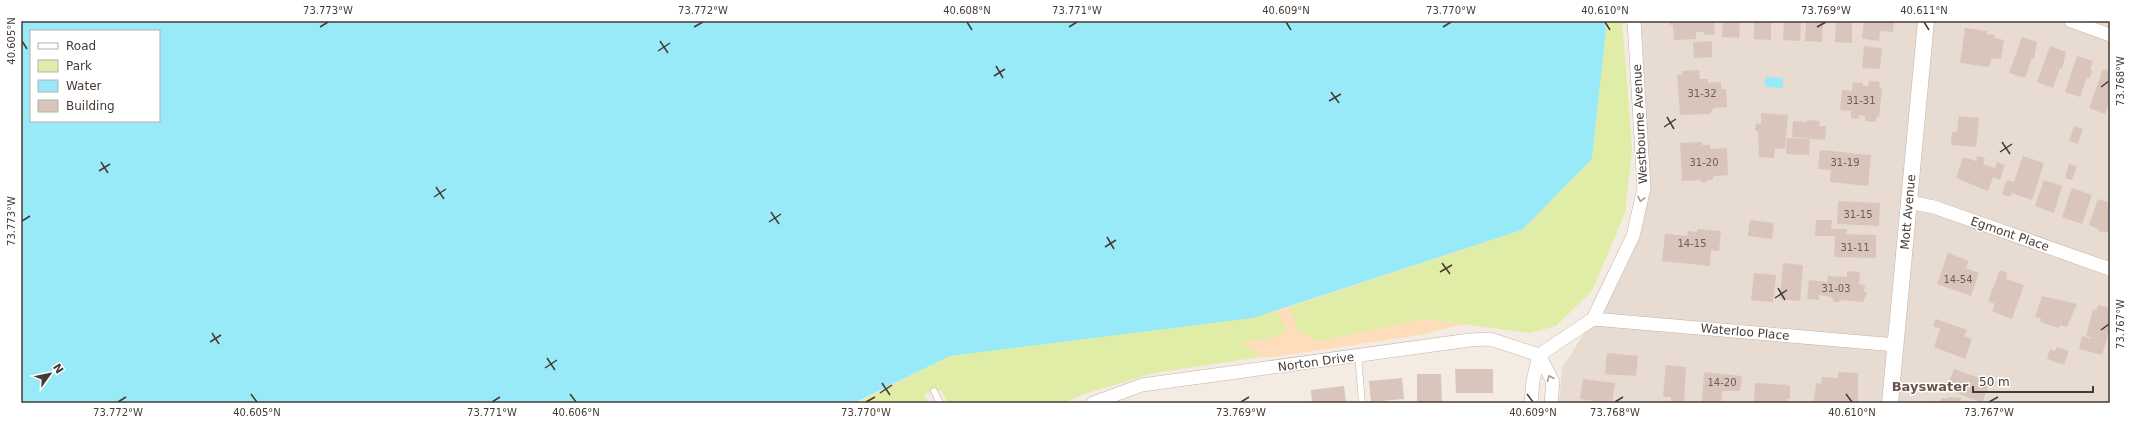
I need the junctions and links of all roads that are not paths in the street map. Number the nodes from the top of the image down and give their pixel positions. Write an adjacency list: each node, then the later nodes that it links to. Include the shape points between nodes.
1 (1634, 21): 7 (street, Westbourne Avenue, one-way to 7, via 1644,188 1633,236)
2 (1926, 21): 5 (street, Mott Avenue)
3 (2071, 21): 4 (street)
4 (2110, 35)
5 (1908, 202): 6 (street, Egmont Place, via 1934,207); 8 (street, Mott Avenue)
6 (2110, 269)
7 (1593, 319): 8 (street, Waterloo Place); 10 (street)
8 (1896, 345): 17 (street, Mott Avenue)
9 (1358, 355): 10 (street, Norton Drive, via 1490,339); 13 (street, Norton Drive, via 1142,385); 14 (lane)
10 (1539, 355): 15 (street); 16 (street, one-way to 10, via 1553,382)
11 (934, 391): 12 (lane)
12 (940, 403)
13 (1093, 403)
14 (1362, 403)
15 (1531, 403)
16 (1551, 403)
17 (1890, 403)

